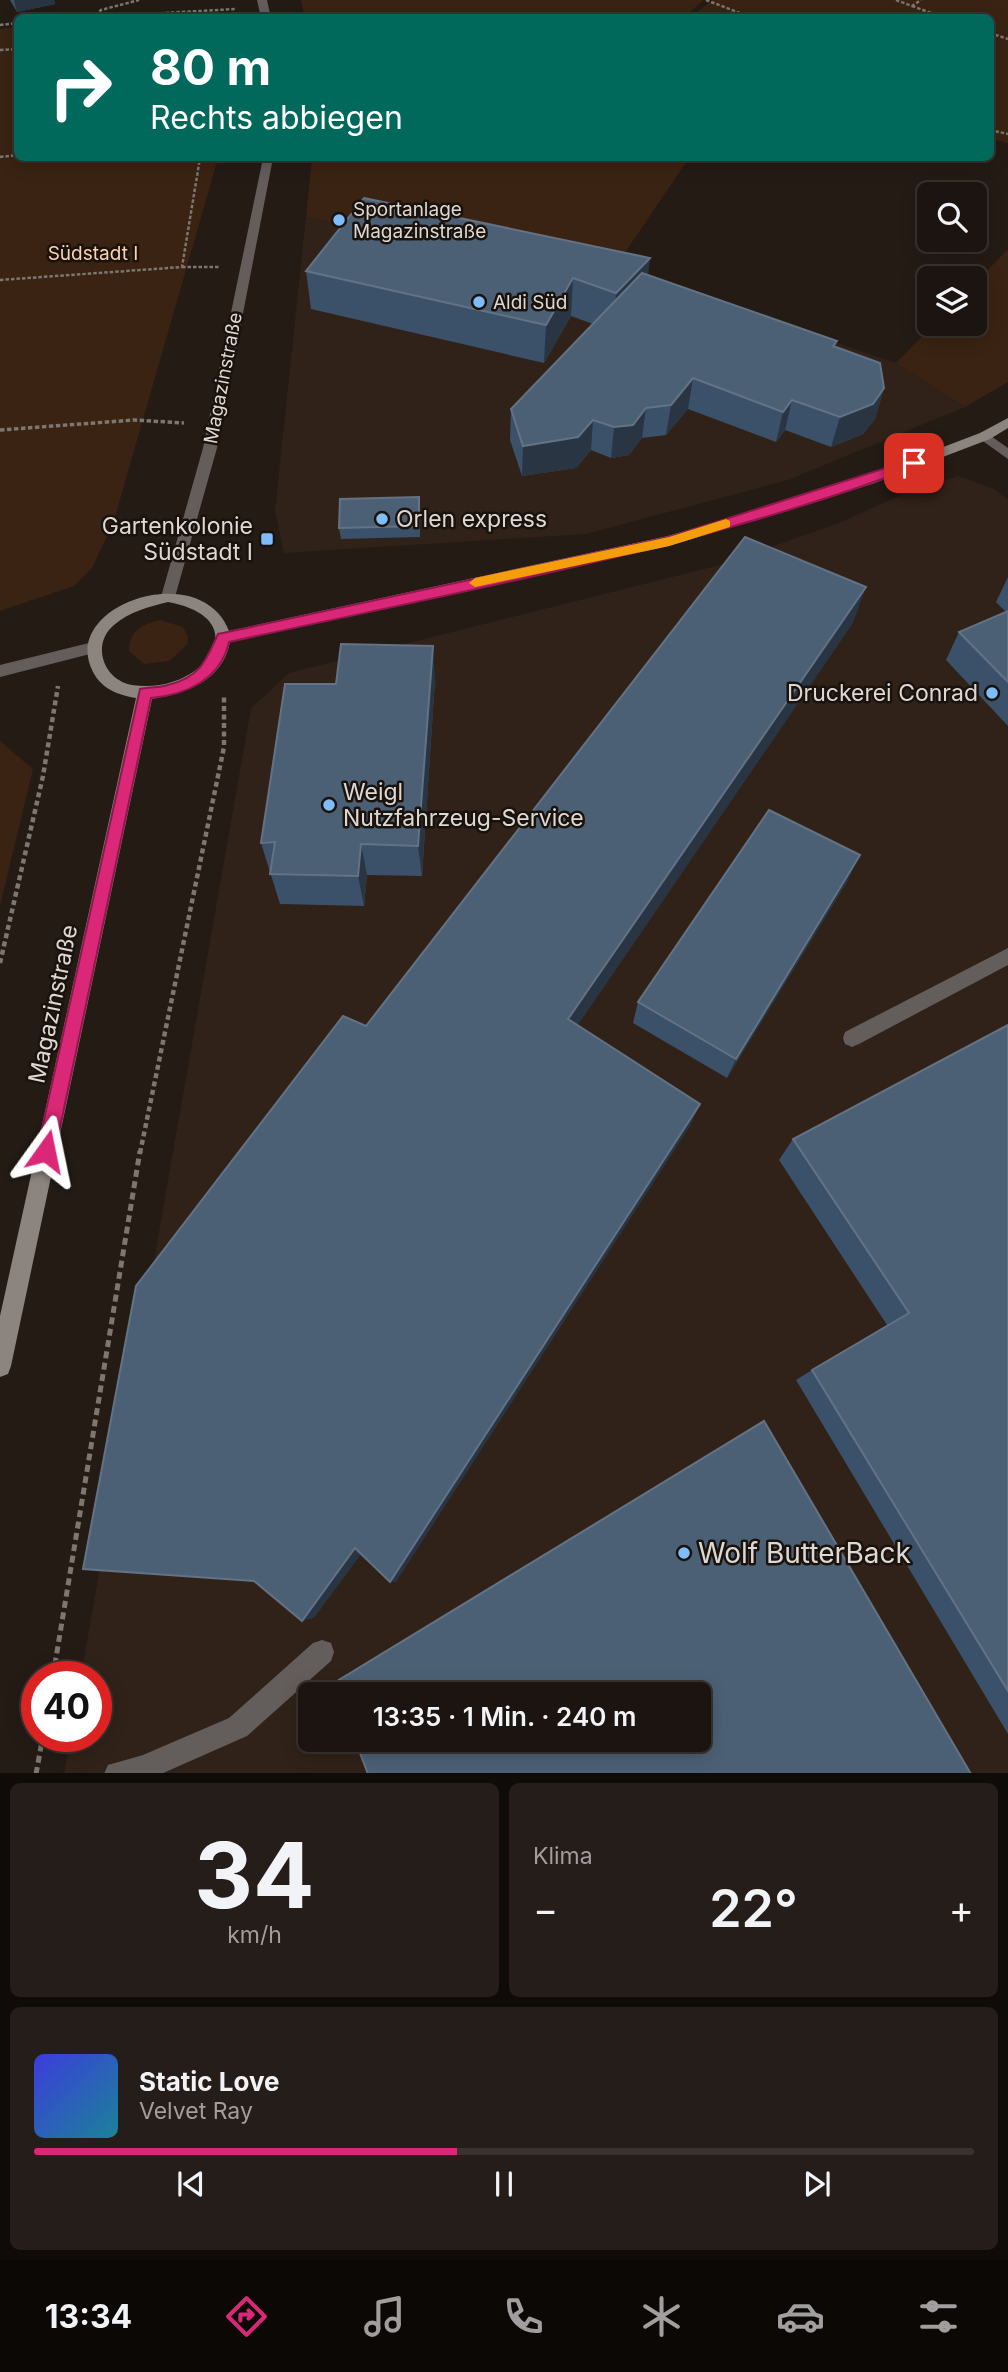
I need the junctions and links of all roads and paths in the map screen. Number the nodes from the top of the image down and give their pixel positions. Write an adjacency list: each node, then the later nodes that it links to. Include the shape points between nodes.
1 (139, 0): 7 (path)
2 (706, 0): 9 (path)
3 (896, 0): 5 (path)
4 (921, 0): 5 (path)
5 (912, 6): 10 (path)
6 (264, 8): 8 (path)
7 (95, 14)
8 (118, 14)
9 (742, 14)
10 (935, 14)
11 (200, 161): 13 (path, via 182,267)
12 (267, 161): 15 (street, Magazinstraße)
13 (0, 279)
14 (1008, 422): 17 (street)
15 (214, 425): 16 (path, via 134,420); 19 (street, Magazinstraße)
16 (0, 430)
17 (985, 436): 18 (street); 20 (street, via 867,481 669,541)
18 (1008, 455)
19 (168, 597): 20 (street, via 193,602 213,613); 21 (street, via 126,607 102,626)
20 (223, 638): 24 (street, via 219,655 208,670 190,683); 30 (path, via 224,747 141,1144)
21 (93, 648): 22 (street); 24 (street, via 95,667 106,680 123,690)
22 (63, 655): 23 (street); 26 (path, via 43,776)
23 (0, 671)
24 (145, 693): 28 (street, Magazinstraße)
25 (1008, 956): 27 (street)
26 (0, 963)
27 (852, 1038)
28 (0, 1366)
29 (322, 1652): 33 (street, via 238,1727 144,1768)
30 (55, 1661)
31 (40, 1752): 32 (path)
32 (36, 1773)
33 (117, 1773)

